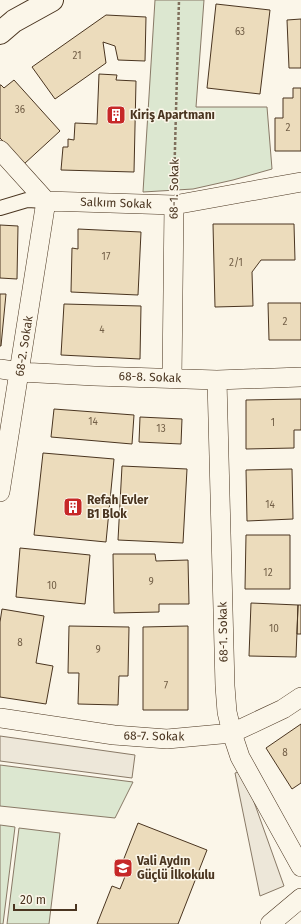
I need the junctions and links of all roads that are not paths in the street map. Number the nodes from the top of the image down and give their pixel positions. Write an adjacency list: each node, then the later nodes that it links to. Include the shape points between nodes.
1 (52, 0): 2 (street, via 14,21)
2 (0, 32)
3 (0, 150): 5 (street)
4 (301, 182): 6 (street, Salkım Sokak)
5 (46, 201): 6 (street, Salkım Sokak); 7 (street, via 27,200); 9 (street, 68-2. Sokak)
6 (174, 204): 11 (street, 68-1. Sokak)
7 (0, 208)
8 (0, 369): 9 (street, 68-8. Sokak)
9 (20, 372): 11 (street, 68-8. Sokak); 13 (street, 68-2. Sokak)
10 (301, 377): 12 (street, 68-8. Sokak)
11 (172, 378): 12 (street, 68-8. Sokak)
12 (217, 380): 16 (street, 68-1. Sokak, via 224,686)
13 (0, 492)
14 (301, 697): 16 (street, 68-7. Sokak, via 283,710)
15 (0, 718): 16 (street, 68-7. Sokak, via 114,735 167,739)
16 (232, 733): 17 (street, 68-1. Sokak, via 240,757)
17 (301, 867)
18 (301, 898): 19 (street)
19 (270, 924)

